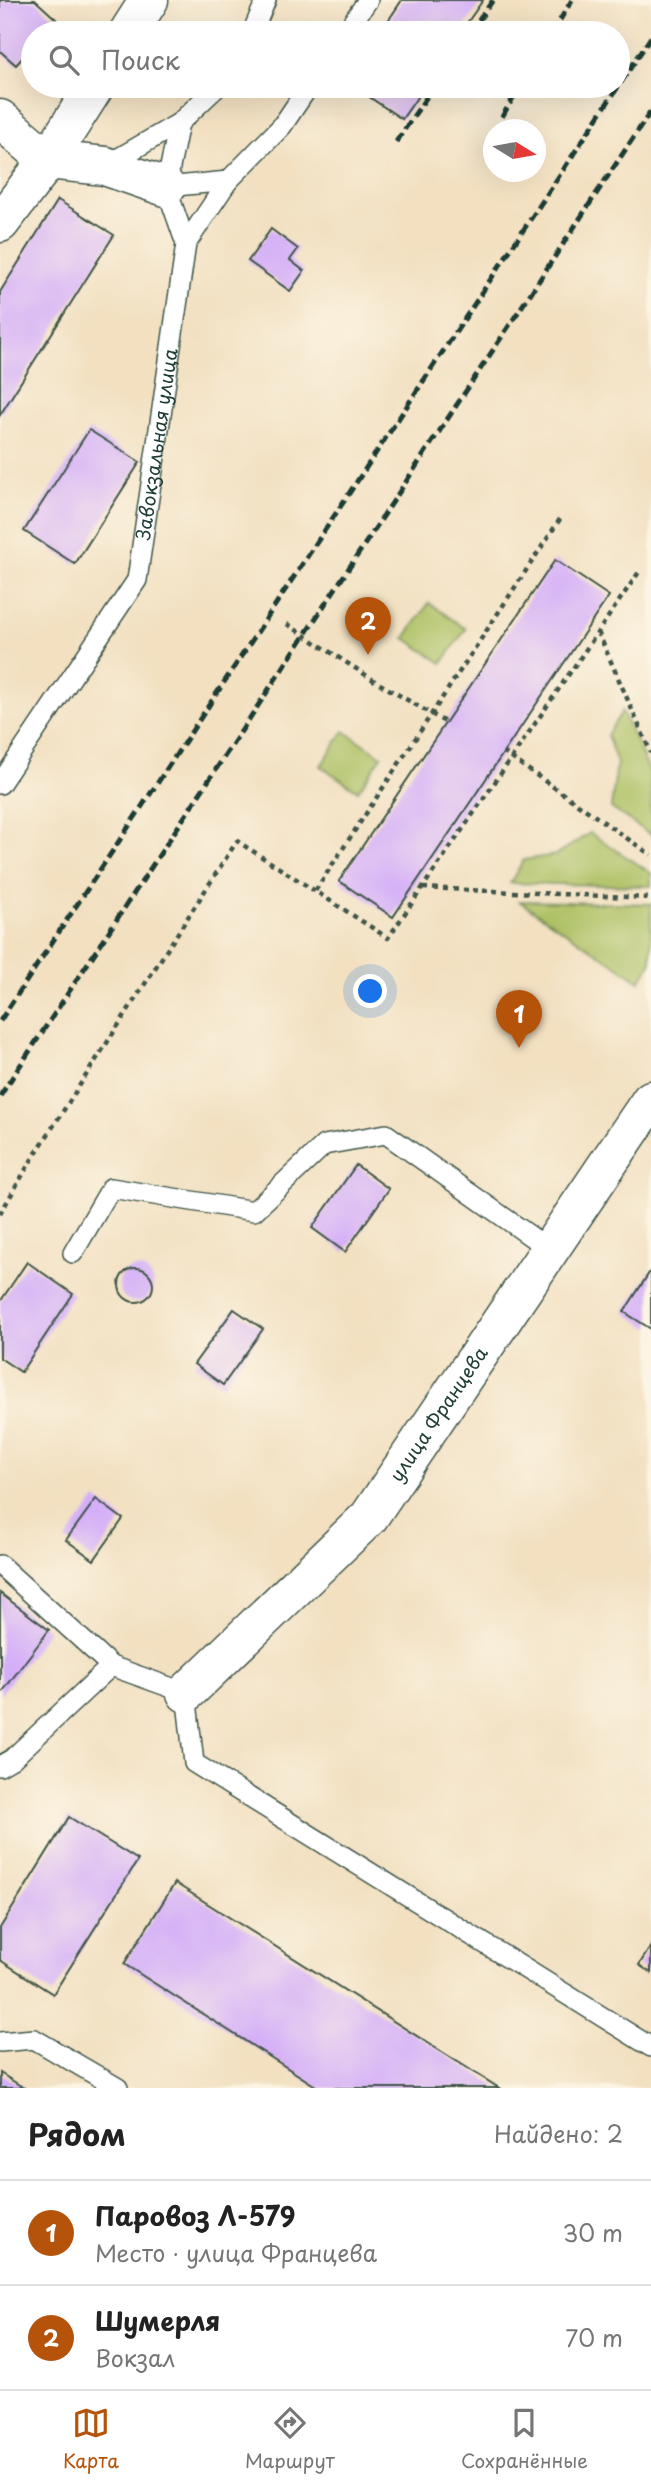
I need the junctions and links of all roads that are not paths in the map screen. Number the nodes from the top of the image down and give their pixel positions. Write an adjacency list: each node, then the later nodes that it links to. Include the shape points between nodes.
1 (149, 0): 4 (street)
2 (266, 0): 5 (lane)
3 (368, 0): 6 (lane)
4 (136, 21)
5 (258, 21)
6 (353, 21)
7 (87, 98): 12 (street)
8 (205, 98): 11 (lane)
9 (301, 98): 14 (lane, via 282,126)
10 (0, 119): 12 (street)
11 (178, 123): 13 (lane); 15 (lane, Завокзальная улица)
12 (48, 160): 13 (street); 16 (street)
13 (105, 166): 15 (street)
14 (228, 181): 15 (lane); 17 (lane)
15 (166, 187): 17 (lane, Завокзальная улица)
16 (0, 223)
17 (186, 244): 18 (lane, Завокзальная улица, via 137,580)
18 (0, 784)
19 (651, 1100): 20 (street, улица Францева)
20 (550, 1250): 21 (lane, via 386,1133 324,1145 254,1211 111,1188); 24 (street, улица Францева, via 369,1517)
21 (73, 1253)
22 (0, 1565): 23 (lane)
23 (111, 1666): 24 (lane); 25 (lane)
24 (186, 1693): 27 (lane, via 194,1763)
25 (0, 1766)
26 (0, 2042): 28 (lane, via 34,2039)
27 (651, 2048)
28 (118, 2088)

